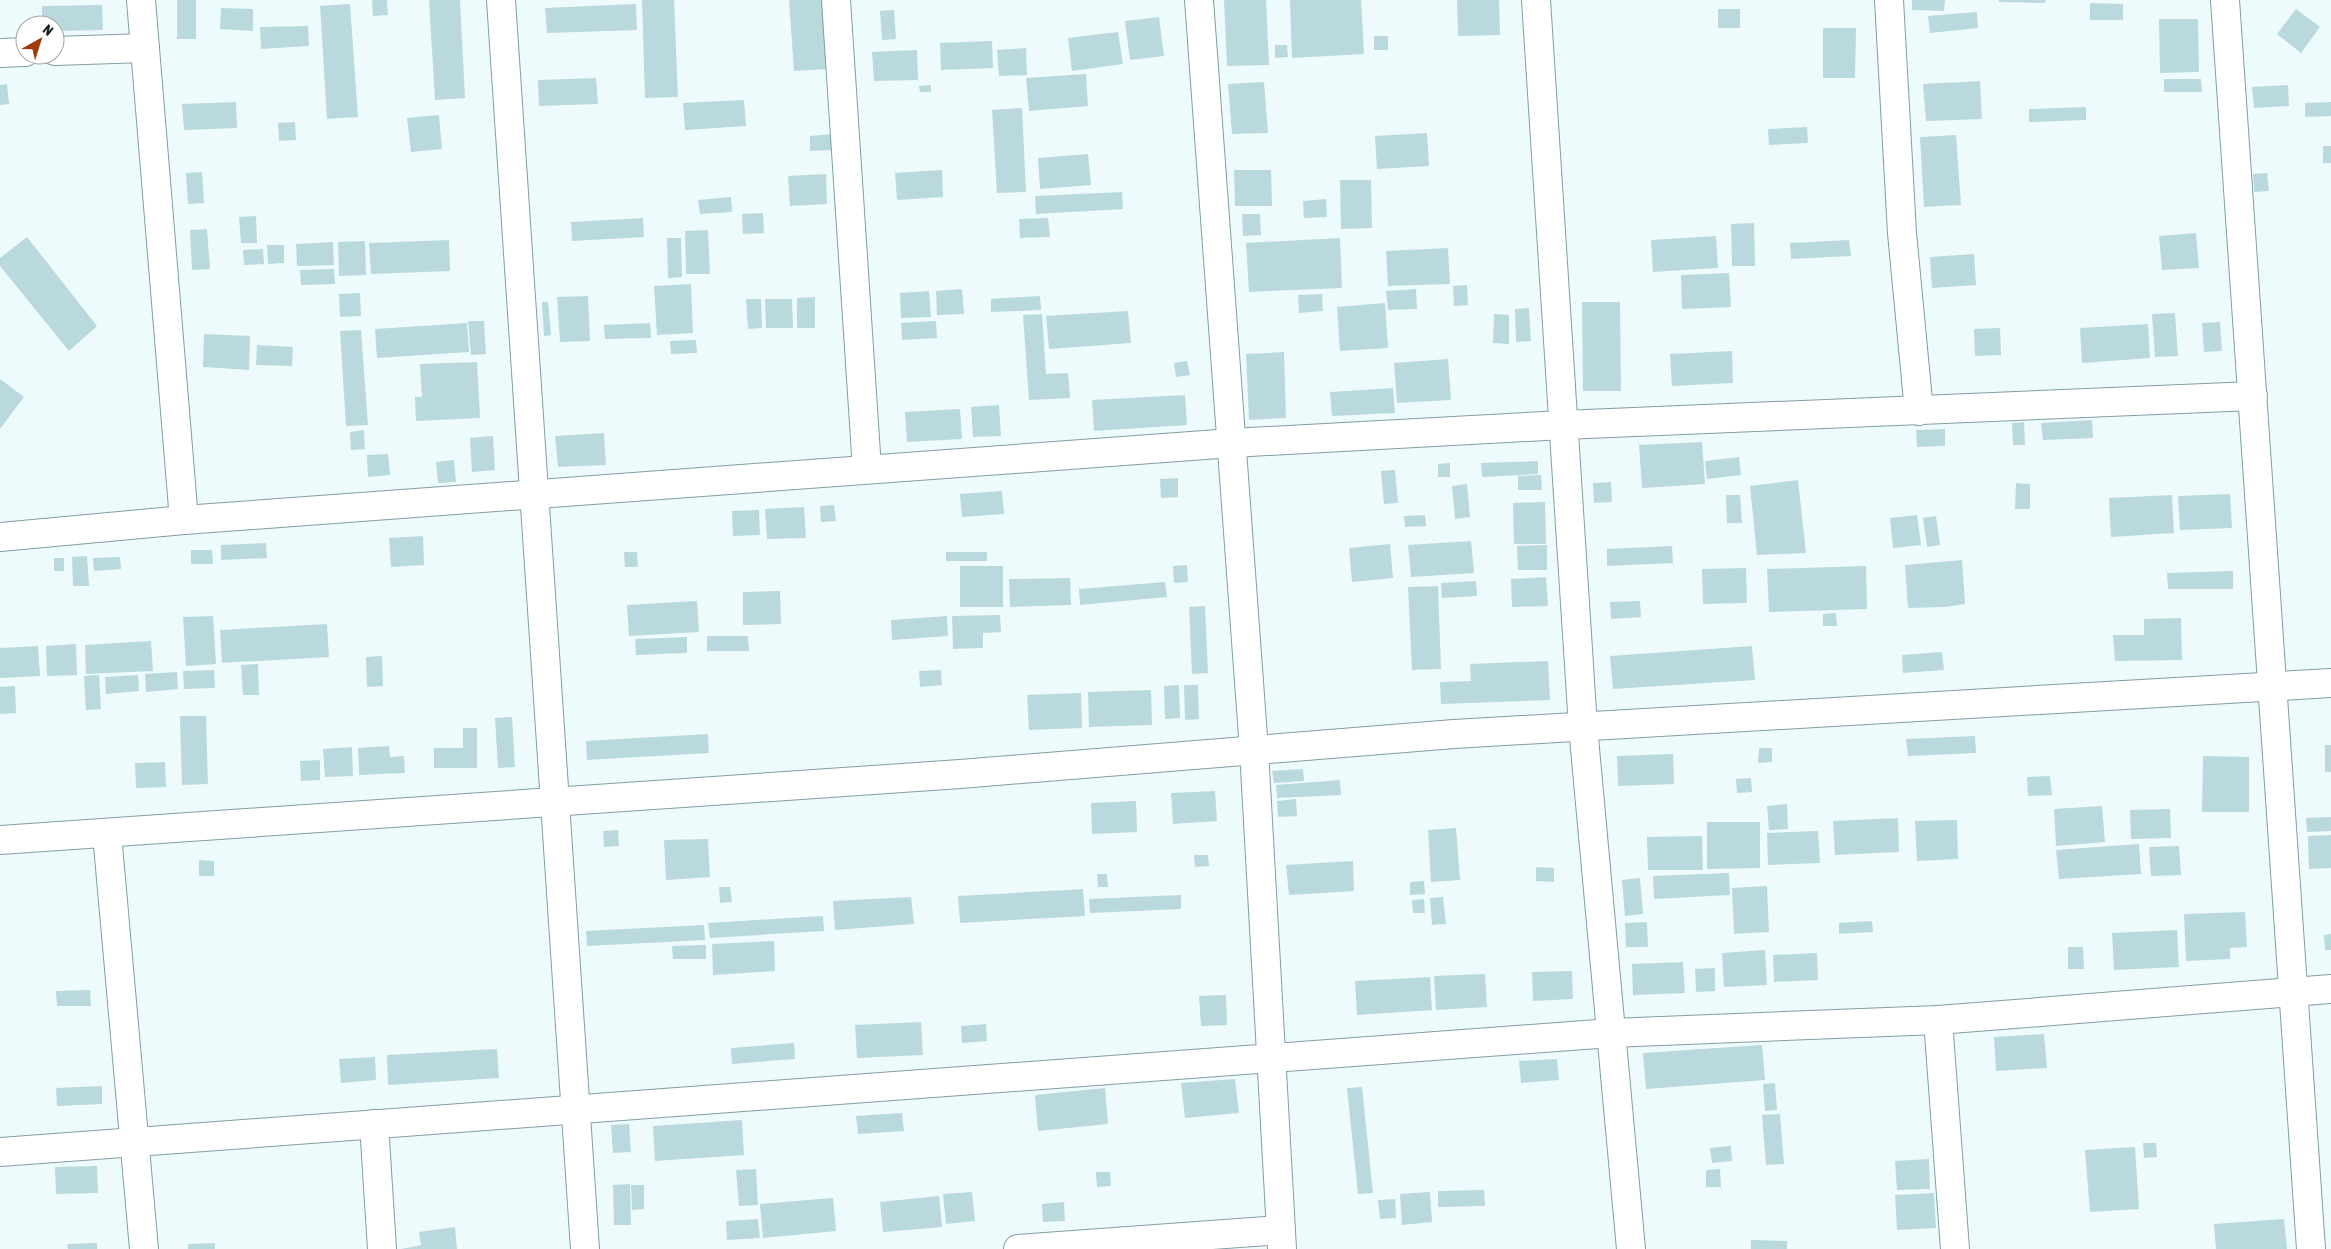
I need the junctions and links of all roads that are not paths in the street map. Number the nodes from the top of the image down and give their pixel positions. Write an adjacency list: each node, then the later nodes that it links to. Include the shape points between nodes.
1 (140, 0): 8 (street)
2 (501, 0): 17 (street)
3 (836, 0): 16 (street)
4 (1199, 0): 15 (street)
5 (1536, 0): 14 (street)
6 (1889, 0): 13 (street, via 1902,233)
7 (2225, 0): 12 (street)
8 (144, 48): 9 (street); 18 (street)
9 (65, 51)
10 (15, 52): 11 (street)
11 (0, 53)
12 (2252, 396): 13 (street); 21 (street)
13 (1919, 411): 14 (street)
14 (1563, 425): 15 (street); 22 (street)
15 (1232, 443): 16 (street); 23 (street)
16 (867, 469): 17 (street)
17 (534, 494): 18 (street); 24 (street)
18 (184, 520): 19 (street)
19 (0, 537)
20 (2331, 683): 21 (street)
21 (2273, 686): 22 (street); 28 (street)
22 (1583, 727): 23 (street); 30 (street)
23 (1254, 750): 24 (street); 31 (street)
24 (556, 802): 25 (street); 32 (street)
25 (107, 834): 26 (street); 34 (street)
26 (0, 840)
27 (2331, 989): 28 (street)
28 (2294, 992): 29 (street); 43 (street)
29 (1938, 1020): 30 (street); 42 (street)
30 (1611, 1033): 31 (street); 41 (street)
31 (1272, 1059): 32 (street); 36 (street)
32 (576, 1109): 33 (street); 39 (street)
33 (374, 1124): 34 (street); 38 (street)
34 (134, 1142): 35 (street); 37 (street)
35 (0, 1152)
36 (1281, 1240): 40 (street)
37 (144, 1249)
38 (382, 1249)
39 (585, 1249)
40 (1018, 1249)
41 (1631, 1249)
42 (1955, 1249)
43 (2311, 1249)

